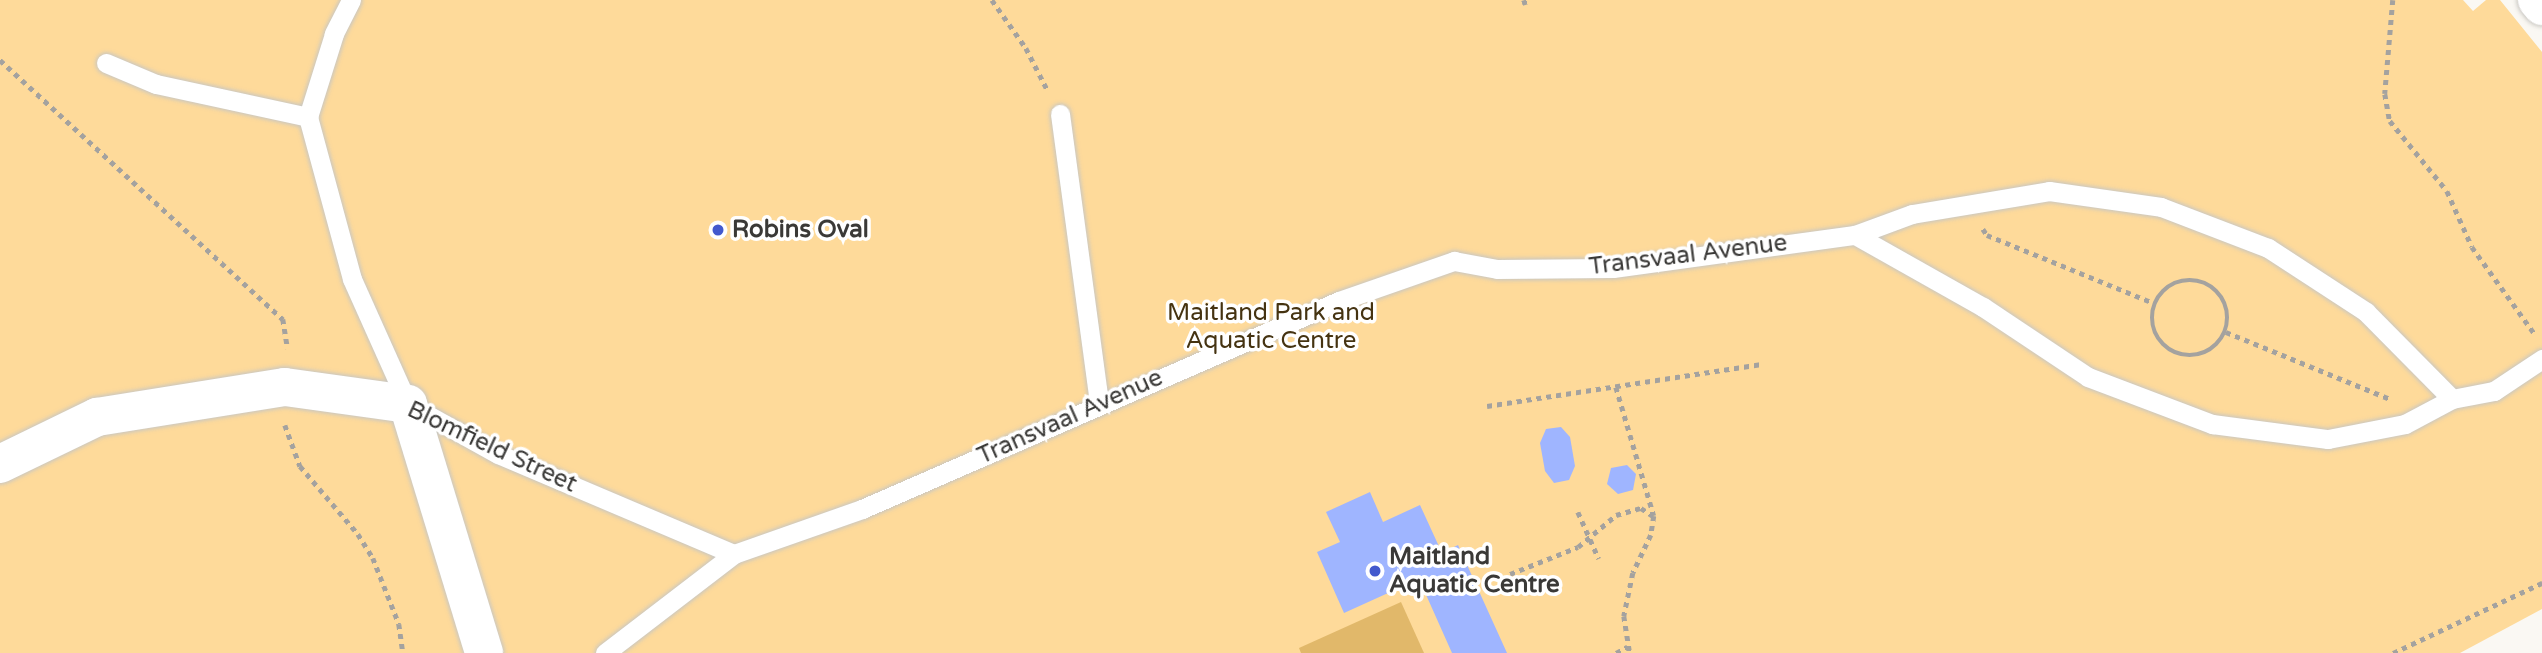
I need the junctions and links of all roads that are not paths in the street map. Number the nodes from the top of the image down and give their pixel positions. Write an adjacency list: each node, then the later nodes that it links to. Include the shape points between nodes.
1 (351, 0): 6 (lane, via 334,34)
2 (2537, 0): 3 (street)
3 (2542, 6)
4 (106, 63): 6 (lane, via 156,84)
5 (1060, 114): 11 (lane)
6 (308, 117): 10 (lane, via 352,279)
7 (1855, 235): 9 (lane, via 1983,307 2088,377 2212,424 2329,439 2405,424); 9 (lane, Transvaal Avenue, via 1912,214 2049,191 2161,207 2268,248 2344,298 2365,312); 11 (lane, Transvaal Avenue, via 1613,268 1497,269 1454,261 1339,301)
8 (2542, 359): 9 (lane, via 2494,391)
9 (2452, 399)
10 (408, 404): 12 (street, Blomfield Street, via 285,387 96,417); 13 (lane, Blomfield Street, via 498,454); 14 (street)
11 (1099, 404): 13 (lane, Transvaal Avenue, via 862,509)
12 (0, 464)
13 (734, 554): 15 (lane, Transvaal Avenue)
14 (484, 653)
15 (605, 653)

